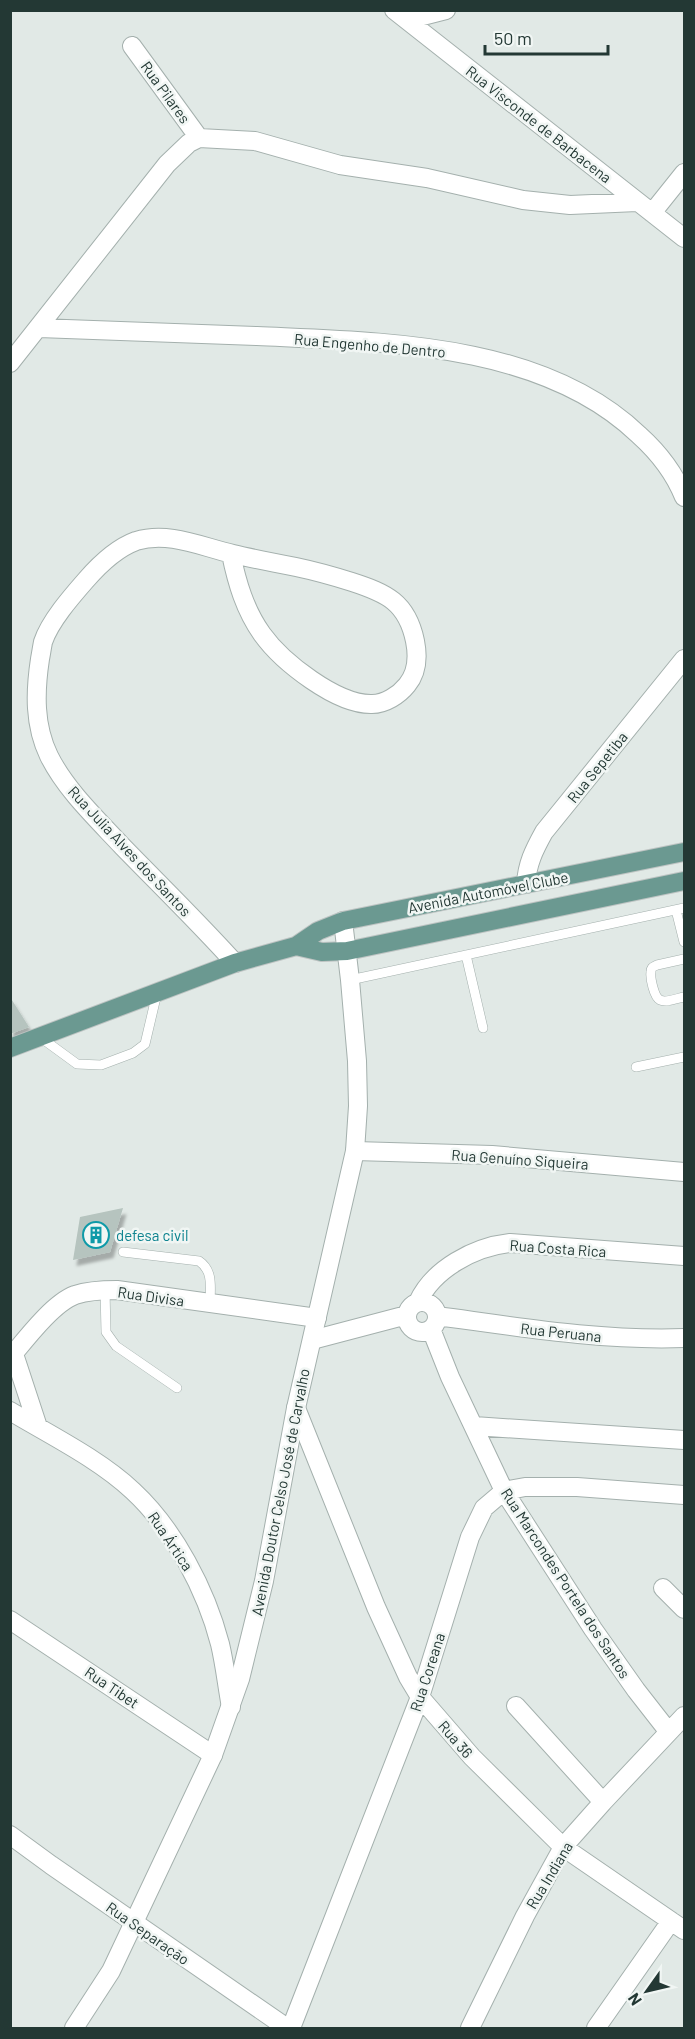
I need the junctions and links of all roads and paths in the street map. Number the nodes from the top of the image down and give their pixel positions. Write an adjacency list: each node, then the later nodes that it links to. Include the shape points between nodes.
1 (446, 10): 2 (street)
2 (400, 15): 6 (street, Rua Visconde de Barbacena)
3 (132, 46): 4 (street, Rua Pilares)
4 (199, 138): 6 (street, via 255,141 340,165 427,178 523,200 570,205); 9 (street, via 168,164)
5 (684, 173): 7 (street)
6 (637, 202): 7 (street, Rua Visconde de Barbacena)
7 (652, 213): 8 (street, Rua Visconde de Barbacena)
8 (684, 238)
9 (39, 328): 10 (street); 11 (street, Rua Engenho de Dentro, via 344,340 477,357 549,378 604,405 651,445 668,465)
10 (10, 363)
11 (684, 497)
12 (231, 554): 12 (street, Rua Julia Alves dos Santos, via 331,575 382,592 400,607 413,627 416,667 408,684 394,697 374,705 328,691 294,667 263,636 249,611 237,585); 25 (street, Rua Julia Alves dos Santos, via 195,542 164,538 136,541 113,554 66,603 43,641 36,686 38,727 67,785)
13 (684, 659): 16 (street, Rua Sepetiba, via 544,832 530,858)
14 (678, 854): 15 (main road); 16 (main road, Avenida Automóvel Clube)
15 (680, 882): 18 (main road, Avenida Automóvel Clube)
16 (526, 884): 18 (main road, via 522,902); 19 (main road, Avenida Automóvel Clube)
17 (680, 909): 20 (lane); 23 (lane)
18 (511, 917): 22 (main road, Avenida Automóvel Clube)
19 (343, 921): 21 (main road, Avenida Automóvel Clube); 22 (street, Avenida Doutor Celso José de Carvalho)
20 (684, 942)
21 (296, 946): 22 (main road, Avenida Automóvel Clube, via 322,952); 25 (main road, Avenida Automóvel Clube)
22 (347, 951): 26 (street, Avenida Doutor Celso José de Carvalho)
23 (466, 955): 26 (lane); 29 (lane)
24 (684, 959): 28 (lane, via 657,964 651,971 660,1000)
25 (235, 963): 27 (main road, Avenida Automóvel Clube)
26 (350, 980): 34 (street, Avenida Doutor Celso José de Carvalho, via 358,1106)
27 (157, 993): 30 (main road, Avenida Automóvel Clube); 30 (lane, via 145,1044 133,1053 101,1065 77,1064)
28 (684, 997)
29 (483, 1028)
30 (40, 1037): 31 (main road, Avenida Automóvel Clube)
31 (10, 1048)
32 (684, 1057): 33 (lane)
33 (636, 1067)
34 (355, 1151): 35 (street, Rua Genuíno Siqueira, via 492,1155); 41 (street, Avenida Doutor Celso José de Carvalho)
35 (684, 1172)
36 (123, 1252): 39 (lane, via 199,1261 210,1274)
37 (684, 1256): 40 (street, Rua Costa Rica, via 492,1245 443,1272 422,1292)
38 (105, 1290): 39 (street, Rua Divisa); 45 (street, Rua Divisa, via 73,1296 50,1312); 46 (lane, via 106,1332 116,1346)
39 (210, 1304): 41 (street, Rua Divisa)
40 (412, 1309): 42 (street, via 431,1304); 42 (street, via 408,1324 414,1330 423,1332); 44 (street)
41 (317, 1318): 44 (street, Avenida Doutor Celso José de Carvalho)
42 (434, 1323): 43 (street, Rua Peruana); 49 (street, Rua Marcondes Portela dos Santos, via 450,1377)
43 (684, 1338)
44 (312, 1340): 47 (street, Avenida Doutor Celso José de Carvalho)
45 (12, 1356): 50 (street)
46 (177, 1388)
47 (296, 1408): 57 (street, Rua 36, via 376,1607); 59 (street, Avenida Doutor Celso José de Carvalho, via 264,1581)
48 (10, 1411): 50 (street, Rua Ártica)
49 (474, 1426): 51 (street); 52 (street, Rua Marcondes Portela dos Santos)
50 (38, 1427): 59 (street, Rua Ártica, via 133,1490 158,1518 195,1576 212,1616)
51 (684, 1440)
52 (504, 1491): 53 (street, via 577,1487); 57 (street, Rua Coreana, via 484,1508 470,1537); 60 (street, Rua Marcondes Portela dos Santos, via 636,1690)
53 (684, 1495)
54 (663, 1588): 55 (street)
55 (684, 1609)
56 (10, 1620): 61 (street, Rua Tibet)
57 (420, 1697): 64 (street, Rua 36, via 472,1757); 68 (street, Rua Coreana)
58 (516, 1706): 62 (street)
59 (231, 1707): 61 (street, Avenida Doutor Celso José de Carvalho)
60 (679, 1724): 62 (street, Rua Indiana)
61 (213, 1755): 65 (street, Avenida Doutor Celso José de Carvalho)
62 (603, 1802): 64 (street, Rua Indiana)
63 (10, 1835): 65 (street, Rua Separação)
64 (563, 1847): 66 (street, Rua 36); 69 (street, Rua Indiana)
65 (134, 1923): 67 (street, Avenida Doutor Celso José de Carvalho, via 111,1971); 68 (street, Rua Separação)
66 (678, 1925): 70 (street)
67 (74, 2028)
68 (289, 2028)
69 (470, 2028)
70 (596, 2028)

